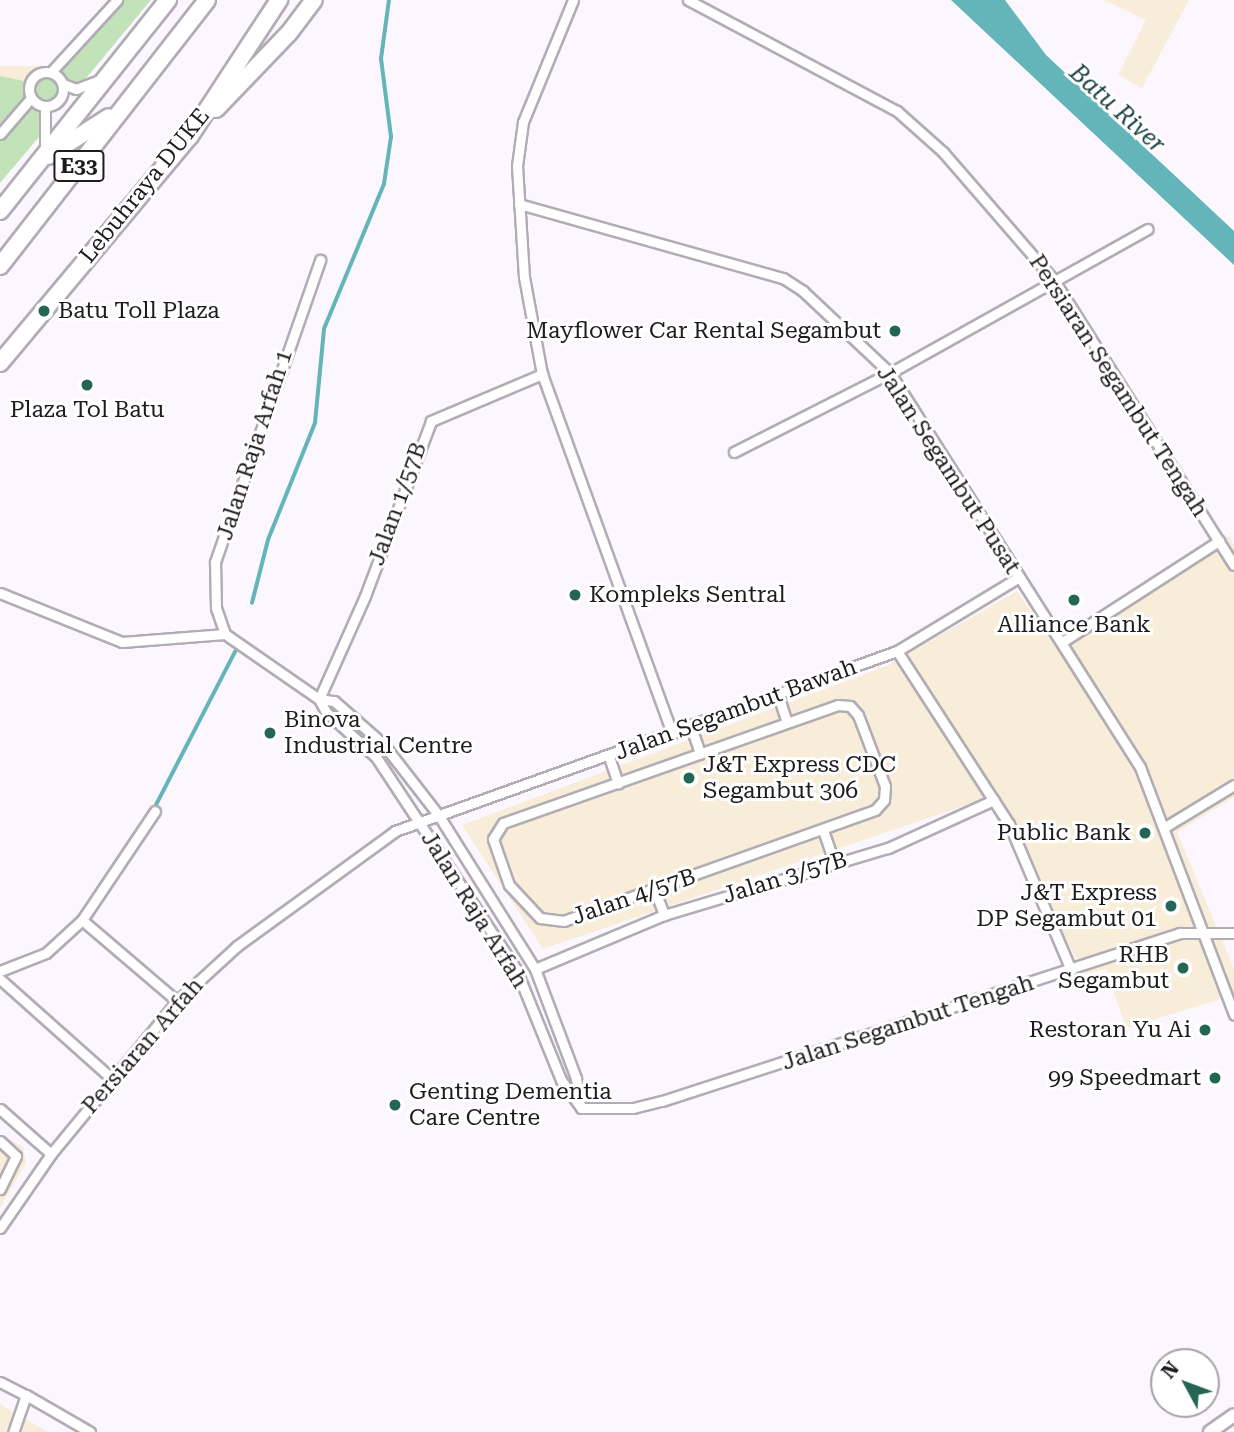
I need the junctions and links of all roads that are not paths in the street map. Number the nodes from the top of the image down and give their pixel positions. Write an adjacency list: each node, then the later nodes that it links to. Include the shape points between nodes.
1 (117, 0): 9 (street)
2 (168, 0): 8 (highway)
3 (279, 0): 15 (highway, Lebuhraya DUKE)
4 (314, 0): 15 (highway, via 289,33)
5 (573, 0): 17 (street, via 523,122 517,166)
6 (688, 0): 22 (street, Persiaran Segambut Tengah, via 897,111 943,152)
7 (204, 2): 12 (highway, E33)
8 (115, 69): 10 (street, via 87,87); 16 (highway)
9 (51, 72): 10 (street); 11 (street, via 34,76)
10 (63, 84): 13 (street, via 60,100)
11 (31, 98): 13 (street); 14 (street)
12 (131, 99): 16 (highway, via 73,143); 21 (highway, E33)
13 (45, 106): 16 (street, via 48,120)
14 (0, 134)
15 (190, 136): 23 (highway, Lebuhraya DUKE)
16 (43, 159): 18 (highway)
17 (519, 204): 24 (street, Jalan Segambut Pusat, via 783,278 803,290); 25 (street, via 524,277)
18 (0, 211)
19 (1148, 229): 22 (street)
20 (320, 260): 31 (street, Jalan Raja Arfah 1, via 215,562 216,608)
21 (0, 264)
22 (1053, 279): 24 (street); 27 (street, Persiaran Segambut Tengah)
23 (0, 363)
24 (890, 373): 26 (street); 29 (street, Jalan Segambut Pusat)
25 (542, 374): 35 (street, Jalan 1/57B, via 431,421 365,596); 38 (street)
26 (734, 452)
27 (1219, 541): 28 (street, Persiaran Segambut Tengah); 32 (street)
28 (1234, 565)
29 (1019, 577): 32 (street, Jalan Segambut Pusat); 33 (street, Jalan Segambut Bawah)
30 (0, 593): 31 (street, via 122,642)
31 (225, 634): 35 (street, Jalan Raja Arfah)
32 (1062, 642): 47 (street, Jalan Segambut Pusat, via 1140,767)
33 (897, 651): 34 (street, Jalan Segambut Bawah); 43 (street)
34 (778, 695): 36 (street); 37 (street, Jalan Segambut Bawah)
35 (319, 699): 45 (street, Jalan Raja Arfah, via 334,701 384,745); 46 (street, Jalan Raja Arfah, via 326,712 376,757)
36 (787, 722): 39 (street, Jalan 4/57B); 48 (street, Jalan 4/57B, via 838,705 850,706 885,786 884,800 875,810)
37 (691, 727): 38 (street, Jalan Segambut Bawah); 39 (street)
38 (672, 734): 40 (street, Jalan Segambut Bawah)
39 (700, 753): 41 (street, Jalan 4/57B)
40 (609, 757): 41 (street); 45 (street, Jalan Segambut Bawah)
41 (618, 783): 50 (street, Jalan 4/57B, via 503,823 493,839 509,885 540,918 564,921)
42 (1234, 785): 47 (street)
43 (994, 800): 49 (street, Jalan 3/57B, via 888,848); 56 (street, via 1019,844)
44 (155, 811): 52 (street)
45 (439, 816): 46 (street, Jalan Segambut Bawah); 55 (street, Jalan Raja Arfah)
46 (418, 819): 59 (street, Persiaran Arfah, via 237,946); 62 (street, Jalan Raja Arfah, via 516,969 561,1080)
47 (1166, 827): 53 (street, Jalan Segambut Pusat)
48 (823, 830): 49 (street); 50 (street, Jalan 4/57B)
49 (834, 862): 51 (street, Jalan 3/57B)
50 (655, 891): 51 (street)
51 (664, 915): 55 (street, Jalan 3/57B)
52 (82, 920): 57 (street, via 46,953); 59 (street)
53 (1203, 931): 54 (street, Jalan Segambut Tengah); 56 (street, Jalan Segambut Tengah, via 1180,933); 60 (street, Jalan Segambut Pusat)
54 (1234, 933)
55 (535, 969): 62 (street, Jalan Raja Arfah, via 576,1079)
56 (1070, 970): 62 (street, Jalan Segambut Tengah, via 662,1101 634,1108)
57 (0, 971)
58 (0, 979): 61 (street)
59 (177, 1001): 61 (street, Persiaran Arfah)
60 (1234, 1015)
61 (111, 1078): 65 (street, Persiaran Arfah)
62 (580, 1108)
63 (0, 1109): 65 (street)
64 (0, 1141): 66 (street, via 16,1156)
65 (51, 1154): 67 (street, Persiaran Arfah)
66 (0, 1189)
67 (3, 1217): 68 (street, Persiaran Arfah)
68 (0, 1228)
69 (0, 1382): 70 (street)
70 (26, 1395): 72 (street); 73 (street)
71 (1234, 1415): 74 (main road)
72 (13, 1432)
73 (90, 1432)
74 (1210, 1432)

